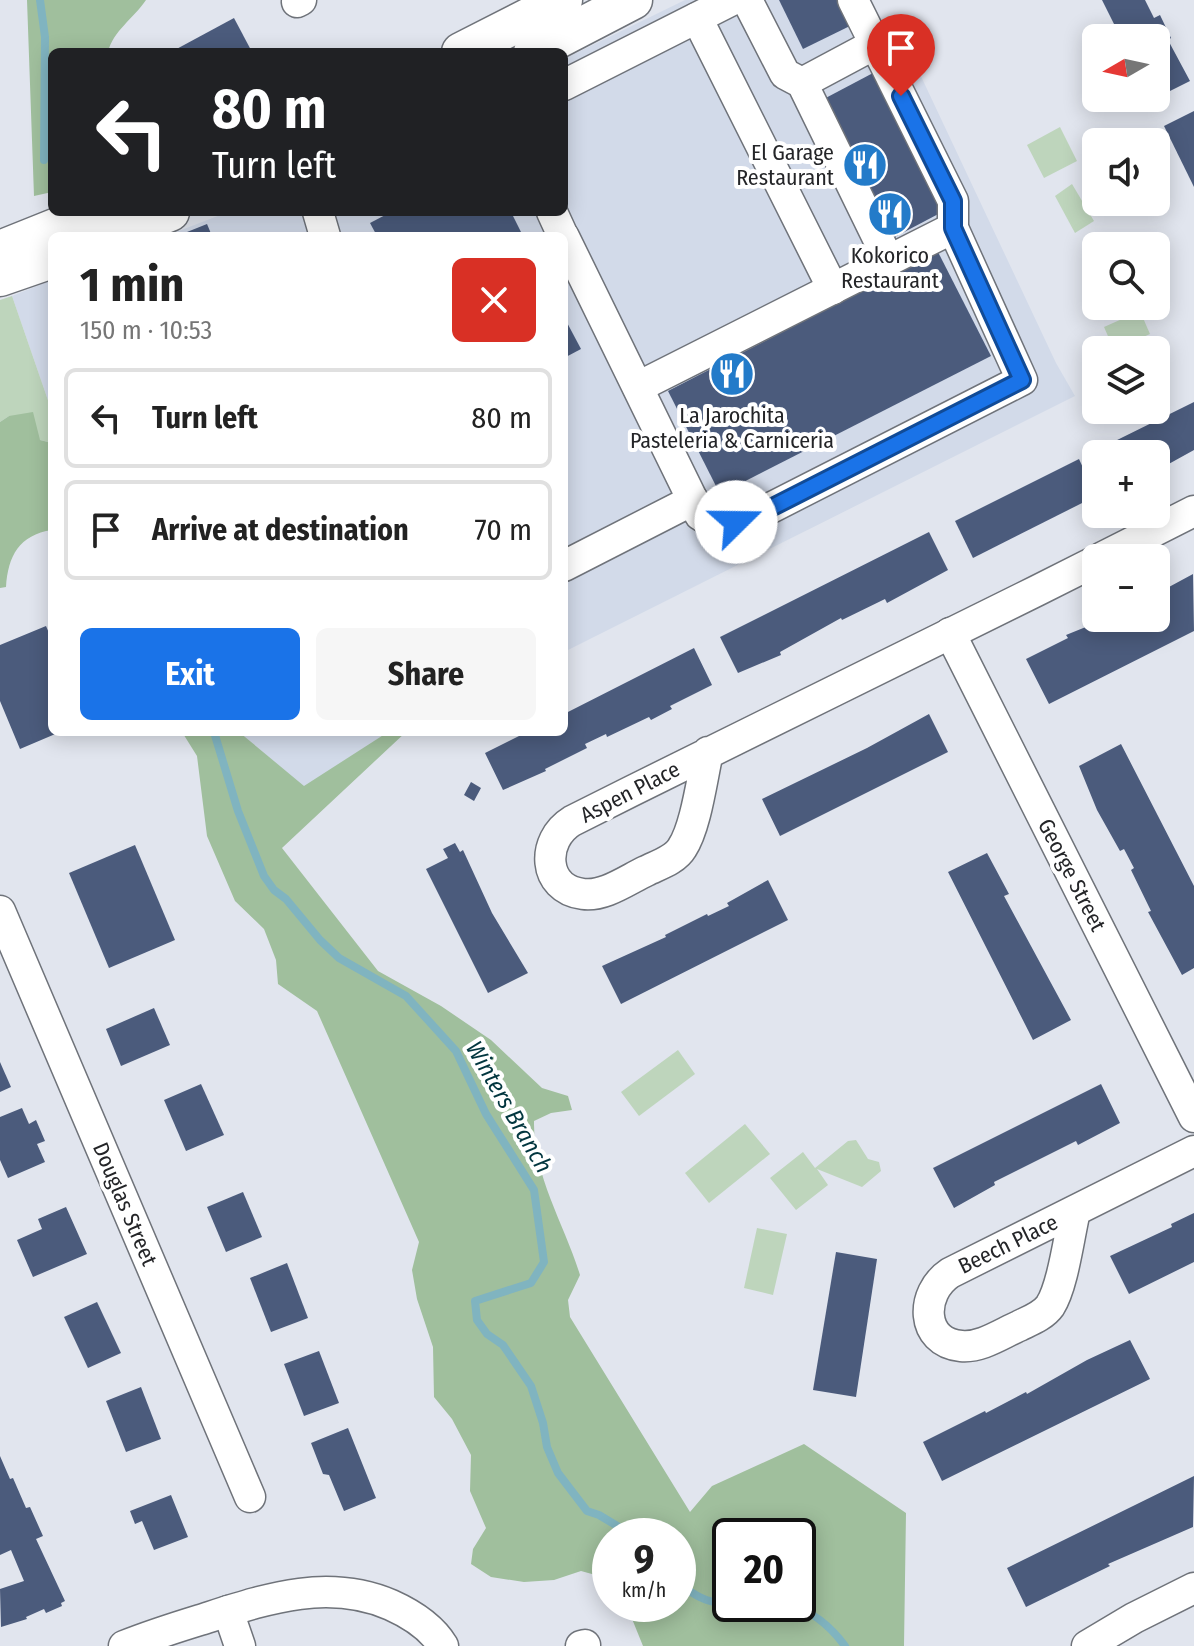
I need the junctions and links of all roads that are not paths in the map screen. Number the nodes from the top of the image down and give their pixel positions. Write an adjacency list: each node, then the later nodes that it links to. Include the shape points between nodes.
1 (633, 0): 5 (main road)
2 (732, 0): 6 (street)
3 (747, 0): 12 (street, via 785,74)
4 (853, 0): 7 (street)
5 (578, 7): 8 (main road); 9 (main road); 10 (street)
6 (697, 18): 10 (street); 22 (street)
7 (875, 44): 12 (street); 15 (street, via 953,201)
8 (471, 48)
9 (537, 48)
10 (611, 61): 11 (street)
11 (568, 83)
12 (802, 83): 20 (street)
13 (85, 216): 18 (main road)
14 (160, 216): 16 (main road)
15 (953, 228): 20 (street); 24 (street, via 1022,380 749,519 706,520)
16 (121, 232)
17 (568, 244): 23 (street)
18 (0, 250)
19 (48, 260): 21 (main road)
20 (889, 261): 22 (street)
21 (0, 277)
22 (833, 289): 23 (street)
23 (638, 387): 24 (street)
24 (693, 500): 27 (street)
25 (1194, 511): 26 (street, Aspen Place)
26 (1129, 544)
27 (568, 564)
28 (1082, 567): 29 (street, Aspen Place)
29 (950, 633): 30 (street, Aspen Place); 32 (street, George Street)
30 (708, 752): 30 (street, Aspen Place, via 688,837 679,853 595,894 573,892 563,885 549,856 562,827)
31 (0, 911): 35 (street, Douglas Street)
32 (1194, 1117)
33 (1194, 1151): 34 (street, Beech Place)
34 (1075, 1211): 34 (street, Beech Place, via 1055,1295 1046,1311 973,1346 951,1344 933,1329 927,1308 941,1279)
35 (250, 1497)
36 (1194, 1588): 41 (street)
37 (228, 1611): 38 (street); 39 (street); 40 (street, via 306,1592 354,1593 414,1617)
38 (124, 1646)
39 (240, 1646)
40 (443, 1646)
41 (1087, 1646)

